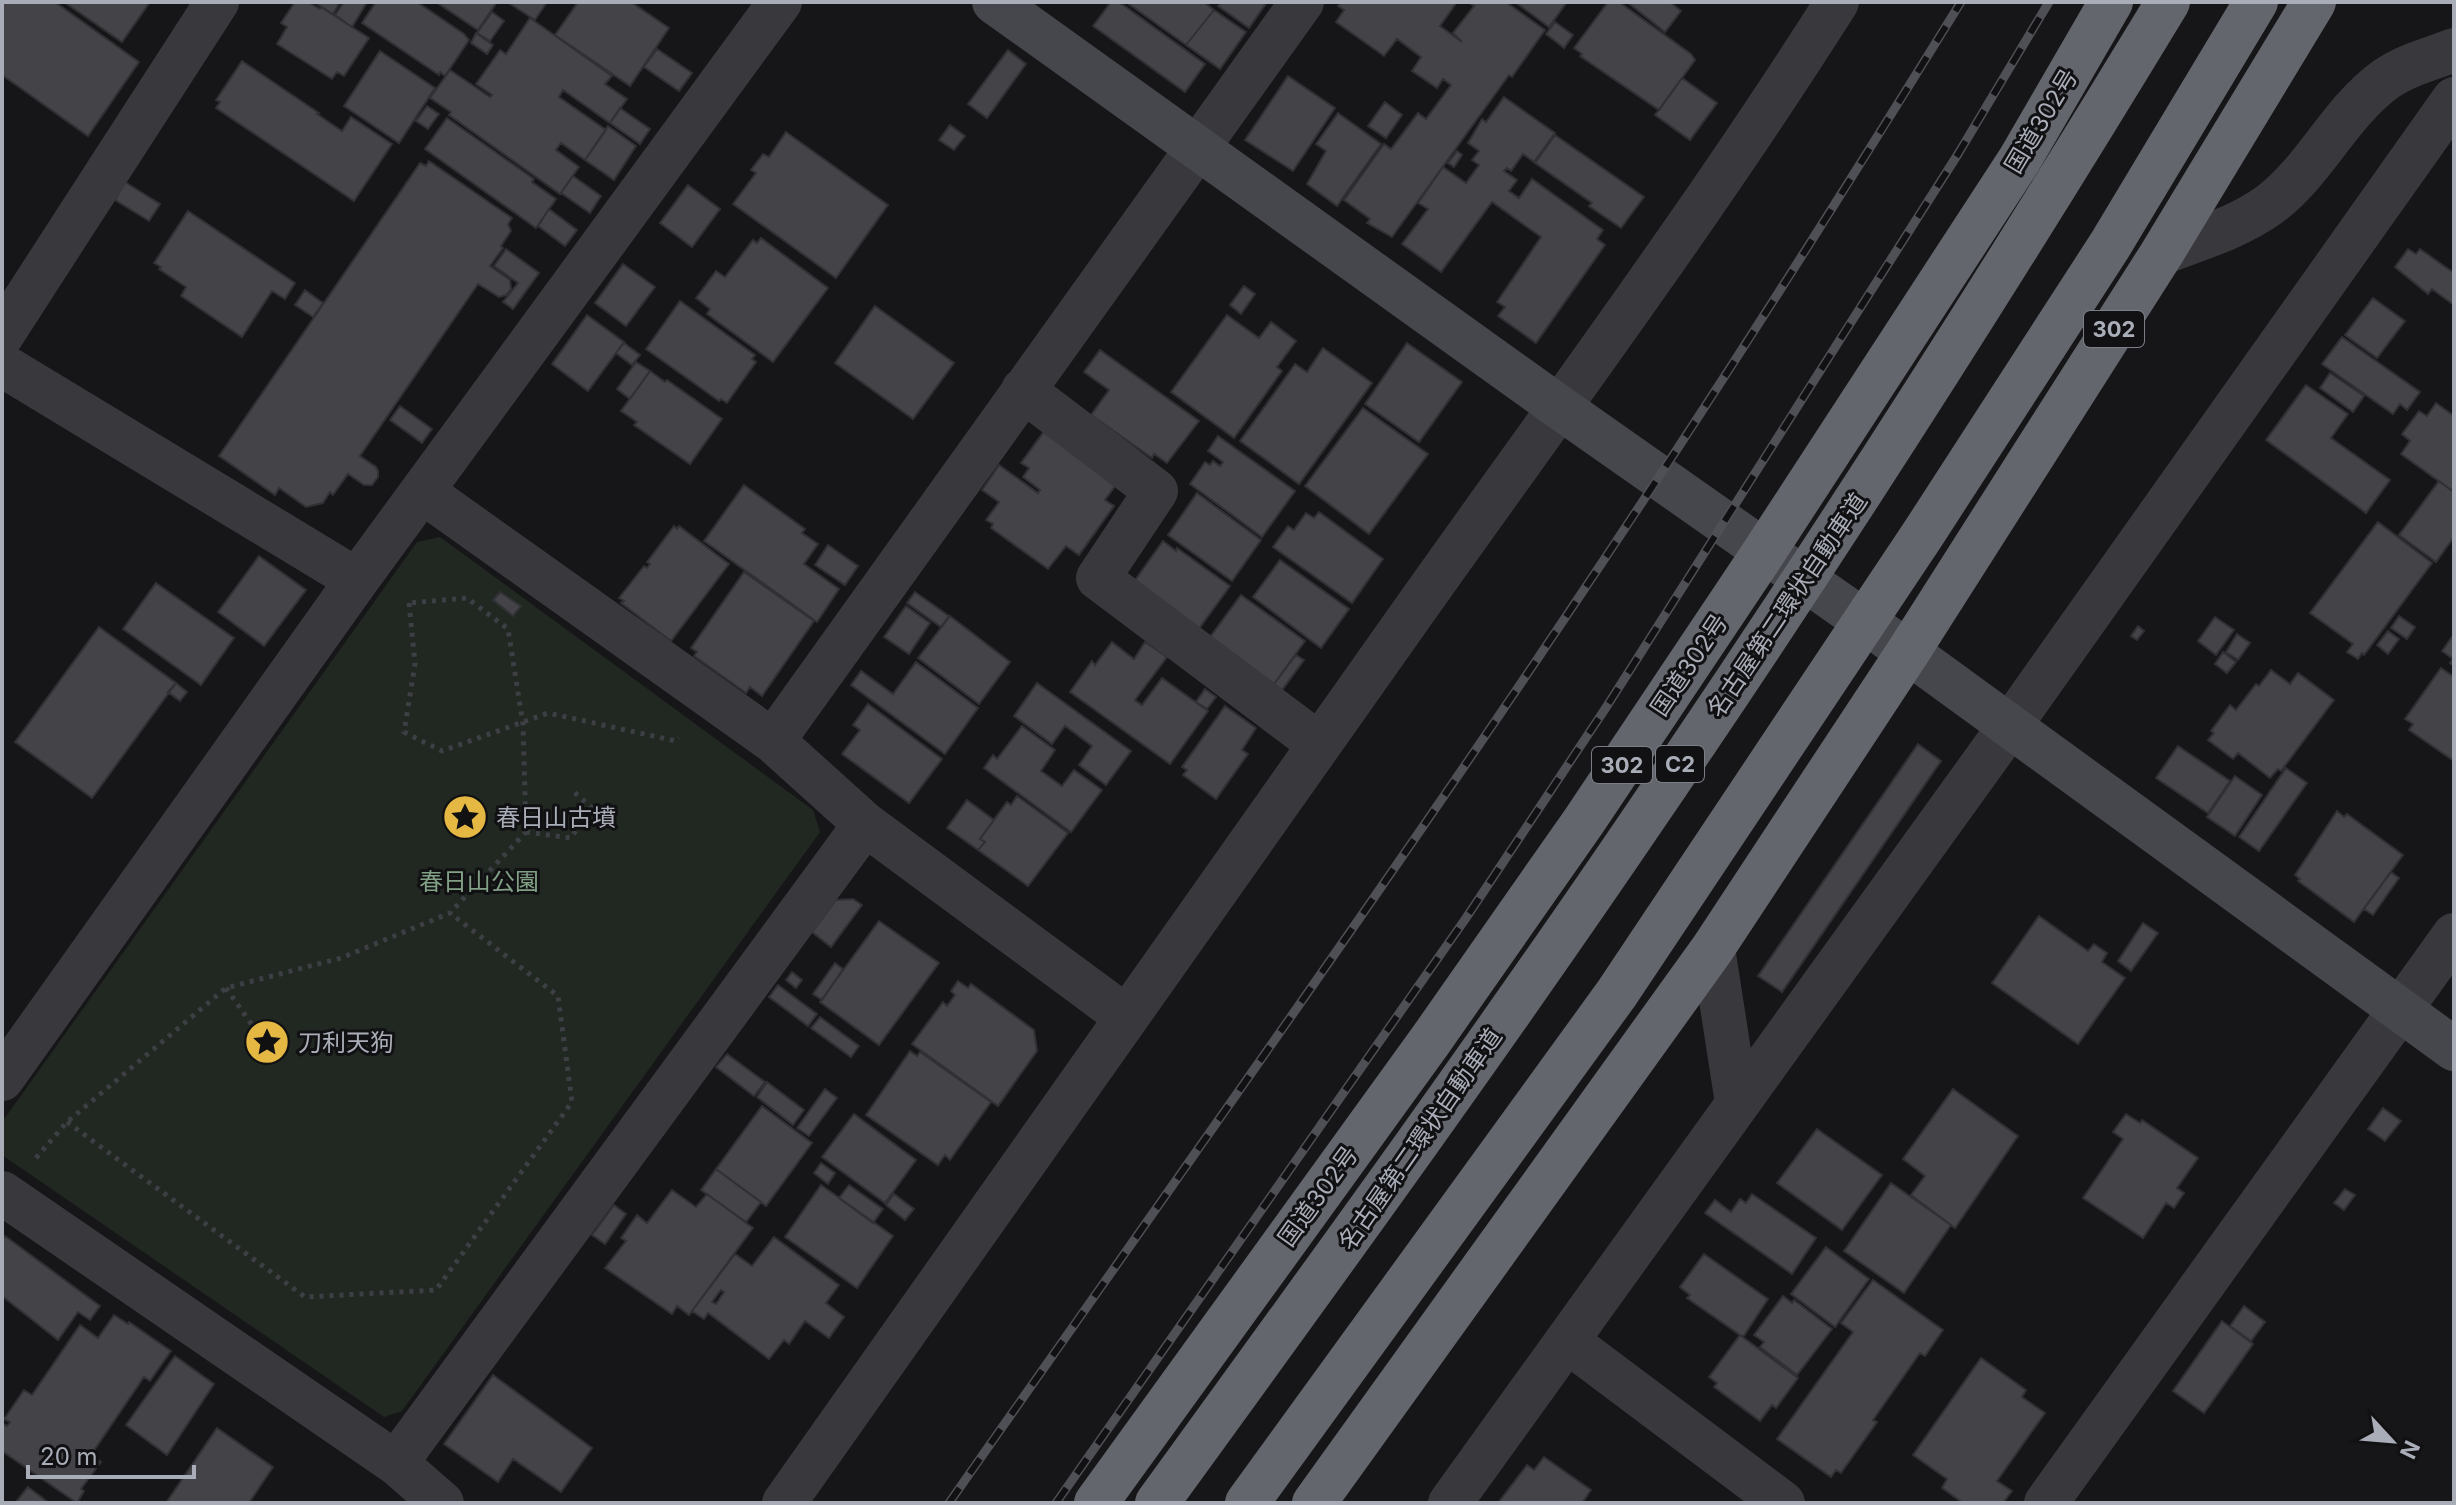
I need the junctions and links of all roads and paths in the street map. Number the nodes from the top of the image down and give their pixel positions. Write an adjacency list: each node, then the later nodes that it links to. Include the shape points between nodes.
1 (217, 2): 14 (street)
2 (780, 2): 18 (street)
3 (994, 2): 12 (street)
4 (1302, 2): 12 (street)
5 (1837, 2): 17 (street)
6 (2111, 2): 19 (highway, 国道302号 / 302, via 2020,159)
7 (2168, 2): 49 (highway, 名古屋第二環状自動車道 / C2, bridge, via 1867,485 1660,795)
8 (2256, 2): 50 (highway, bridge, via 2110,245 1678,903)
9 (2314, 2): 13 (highway, 302)
10 (2454, 50): 13 (street, via 2387,79 2364,98 2271,204 2247,220)
11 (2454, 99): 24 (street)
12 (1196, 148): 16 (street); 17 (street)
13 (2162, 253): 22 (highway, 302)
14 (2, 335)
15 (2, 365): 20 (street)
16 (1023, 390): 26 (street); 27 (street, via 1156,491 1098,578)
17 (1559, 407): 19 (street); 27 (street)
18 (423, 492): 20 (street); 26 (street)
19 (1764, 552): 22 (street); 48 (highway, 国道302号 / 302, via 1430,1041)
20 (377, 588): 21 (path); 39 (street)
21 (409, 603): 23 (path, via 467,598 508,629); 23 (path, via 415,664 404,732 442,751)
22 (1908, 652): 24 (street); 33 (highway, 302)
23 (523, 724): 25 (path, via 548,713 676,741); 30 (path)
24 (2009, 727): 35 (street); 40 (street)
25 (685, 732)
26 (773, 741): 29 (street)
27 (1319, 744): 36 (street)
28 (574, 792): 30 (path, via 591,807 571,838)
29 (865, 824): 36 (street); 45 (street)
30 (526, 832): 31 (path)
31 (450, 913): 34 (path, via 341,958); 41 (path, via 558,996 572,1102 436,1290 305,1297)
32 (2454, 935): 35 (street)
33 (1713, 948): 40 (street); 51 (highway, 302)
34 (226, 988): 37 (path); 41 (path)
35 (2400, 1010): 38 (street); 54 (street)
36 (1125, 1016): 47 (street)
37 (259, 1035)
38 (2454, 1049)
39 (2, 1079)
40 (1737, 1103): 44 (street)
41 (67, 1122): 42 (path)
42 (36, 1159)
43 (2, 1193): 45 (street)
44 (1567, 1341): 52 (street); 53 (street)
45 (396, 1463): 46 (street)
46 (442, 1503)
47 (784, 1503)
48 (1096, 1503)
49 (1157, 1503)
50 (1247, 1503)
51 (1314, 1503)
52 (1450, 1503)
53 (1783, 1503)
54 (2046, 1503)

